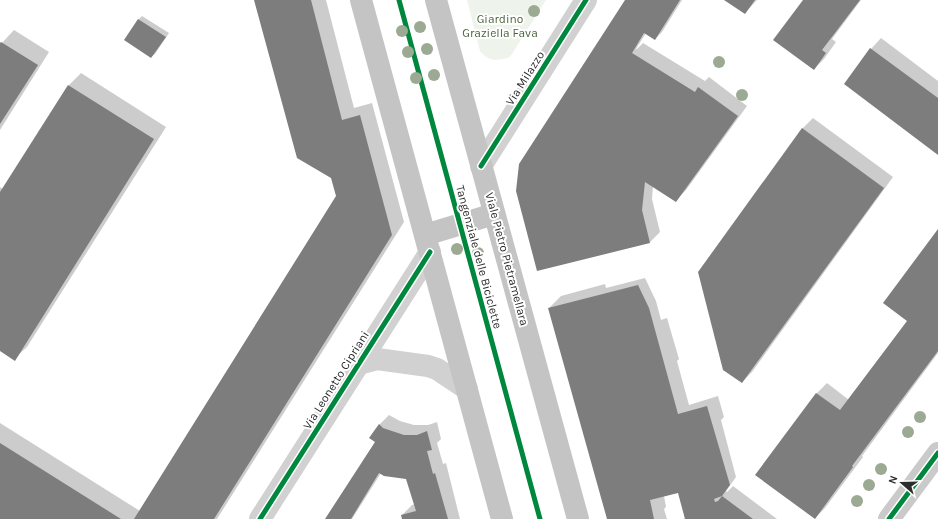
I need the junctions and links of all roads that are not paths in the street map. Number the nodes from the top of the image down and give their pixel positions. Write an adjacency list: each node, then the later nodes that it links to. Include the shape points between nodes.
1 (361, 0): 6 (main road)
2 (436, 0): 4 (main road, Viale Pietro Pietramellara)
3 (586, 0): 4 (street, Via Milazzo)
4 (481, 166): 5 (main road, Viale Pietro Pietramellara)
5 (494, 214): 6 (main road); 12 (main road, Viale Pietro Pietramellara)
6 (428, 244): 7 (street, Via Leonetto Cipriani); 8 (main road)
7 (358, 364): 8 (street, Via Leonetto Cipriani, via 377,359 428,366 437,369); 10 (street, Via Leonetto Cipriani)
8 (467, 390): 11 (main road)
9 (938, 454): 13 (street)
10 (260, 519)
11 (502, 519)
12 (578, 519)
13 (889, 519)

